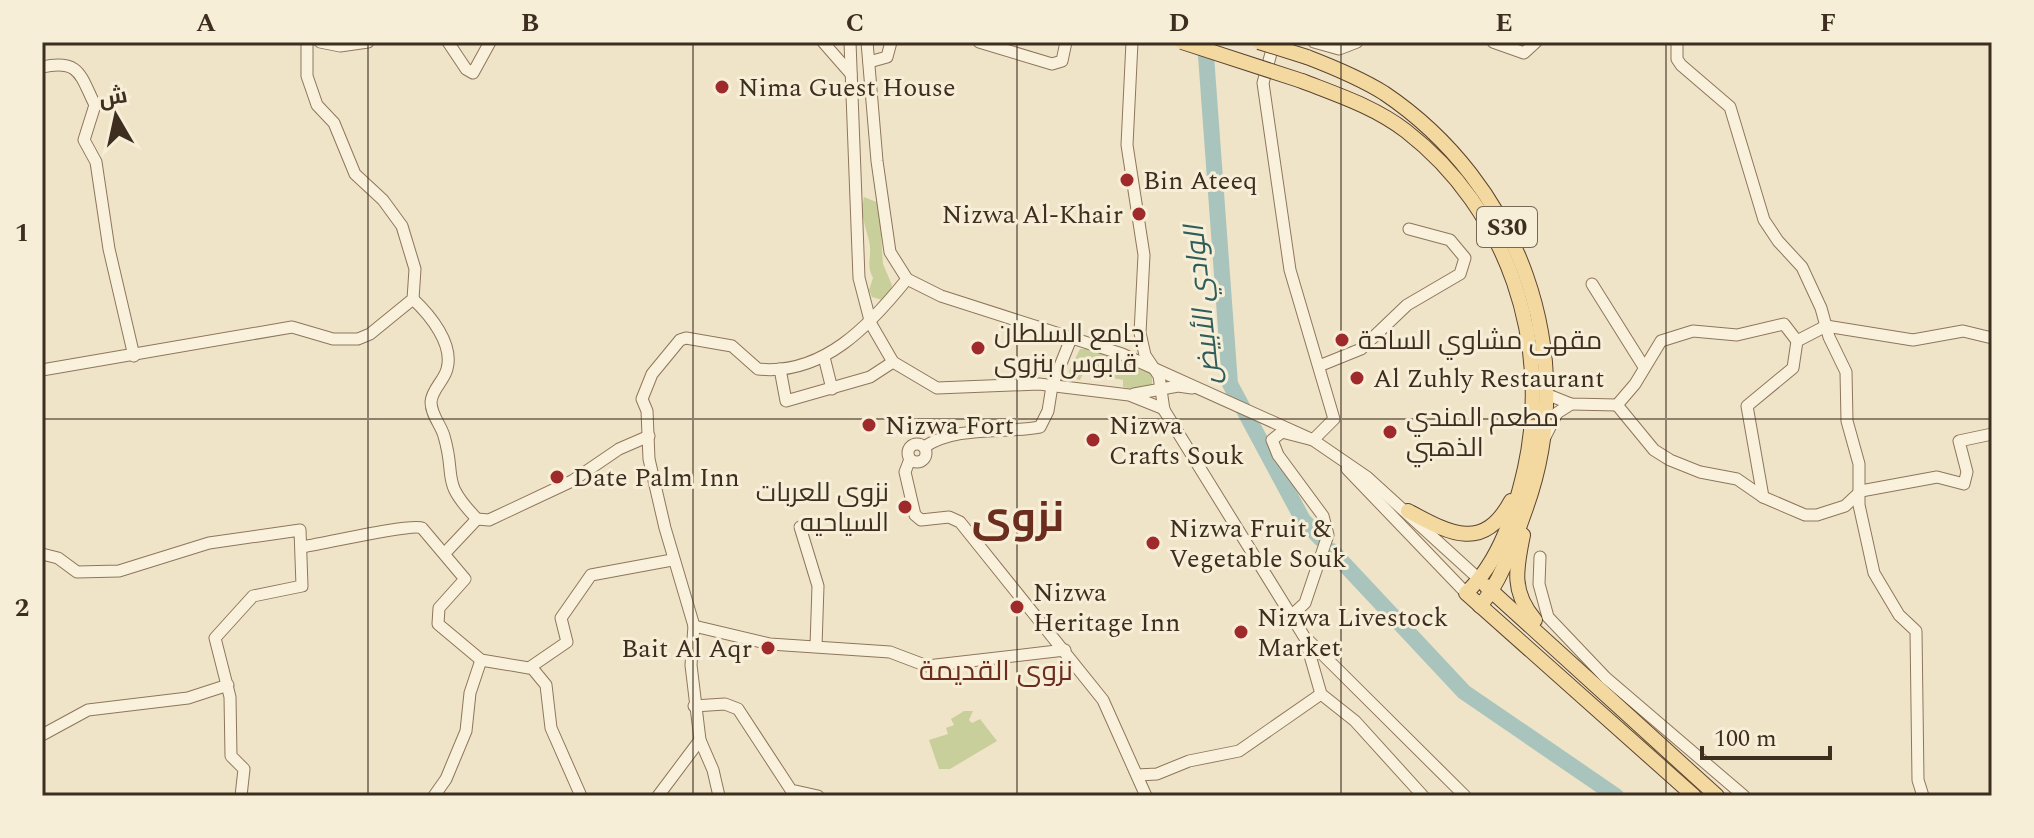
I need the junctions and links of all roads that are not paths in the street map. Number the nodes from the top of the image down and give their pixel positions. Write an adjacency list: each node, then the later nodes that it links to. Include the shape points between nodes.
1 (307, 42): 28 (street, via 307,76 317,105 334,123 355,174 402,226 415,269)
2 (320, 42): 3 (street)
3 (368, 42)
4 (448, 42): 5 (street, via 473,73)
5 (490, 42)
6 (843, 42): 21 (street)
7 (850, 42): 24 (street)
8 (867, 42): 22 (street)
9 (891, 42): 22 (street, via 887,57)
10 (979, 42): 11 (street, via 1052,64 1062,61)
11 (1066, 42)
12 (1132, 42): 31 (street, via 1127,145 1144,255)
13 (1182, 42): 58 (main road, S30, bridge, via 1364,105 1406,131 1471,199 1520,296 1531,349)
14 (1259, 42): 48 (main road, S30, bridge, via 1307,57 1382,92 1454,153 1484,188 1510,231 1534,295 1544,344)
15 (1274, 42): 40 (street, via 1263,83 1290,270)
16 (1314, 42): 17 (street, via 1339,49)
17 (1357, 42)
18 (1493, 42): 19 (street, via 1524,53)
19 (1536, 42)
20 (1677, 42): 30 (street, via 1681,65 1730,107 1764,220 1802,267)
21 (826, 45): 24 (street)
22 (869, 62): 26 (street, via 890,252)
23 (42, 67): 36 (street, via 61,63 76,69 95,105 84,140 96,162)
24 (851, 74): 29 (street, via 858,267)
25 (1409, 229): 40 (street, via 1450,240 1465,258 1464,268 1407,305 1361,349)
26 (907, 279): 29 (street); 32 (street, via 941,296)
27 (1592, 284): 41 (street)
28 (413, 299): 36 (street, via 358,339 333,339 292,327); 63 (street, via 445,344 447,370 434,390 432,408 445,438 451,488)
29 (871, 324): 37 (street); 38 (street)
30 (1826, 326): 33 (street, via 1913,340 1963,331); 34 (street); 60 (street, via 1846,372 1847,421)
31 (1140, 333): 35 (street); 39 (street)
32 (1072, 336): 35 (street); 44 (street)
33 (1992, 338)
34 (1797, 341): 41 (street, via 1784,324 1737,335 1693,331 1661,341); 61 (street, via 1793,368 1747,406)
35 (1122, 354): 39 (street)
36 (134, 356): 43 (street)
37 (824, 357): 42 (street); 45 (street)
38 (893, 362): 44 (street, via 937,388); 45 (street, via 870,377)
39 (1153, 366): 46 (street); 47 (street)
40 (1319, 366): 55 (street, via 1334,419)
41 (1644, 367): 51 (street)
42 (780, 369): 45 (street, via 786,401); 54 (street, via 754,368 726,343 680,340 645,388)
43 (42, 370)
44 (1052, 386): 49 (street); 78 (street, via 1040,427 938,438 924,447 923,460 910,459 905,472 915,515 921,520 949,517 960,522)
45 (832, 389)
46 (1160, 390): 47 (street, via 1188,386); 49 (street); 52 (street)
47 (1212, 392): 55 (street)
48 (1546, 394): 50 (street); 56 (main road, S30)
49 (1129, 395): 52 (street)
50 (1571, 404): 51 (street); 56 (street, via 1557,413)
51 (1617, 405): 61 (street, via 1654,450 1700,472 1726,475)
52 (1164, 410): 74 (street)
53 (1992, 434): 60 (street, via 1959,441 1967,472 1964,484 1937,477)
54 (649, 436): 63 (street, via 572,481 489,520); 69 (street, via 649,459)
55 (1313, 440): 57 (street); 74 (street, via 1282,432 1272,440 1323,516 1328,535 1305,603)
56 (1543, 442): 59 (main road, S30)
57 (1330, 451): 62 (street); 72 (street)
58 (1527, 456): 62 (main road, via 1515,494 1494,526 1477,533 1447,532); 70 (main road, S30, via 1506,534)
59 (1533, 488): 71 (main road, S30); 79 (main road, via 1515,573 1517,590 1524,607)
60 (1861, 491): 61 (street, via 1845,506 1817,515); 100 (street, via 1859,505 1874,573 1899,615 1916,631 1918,780)
61 (1763, 497)
62 (1408, 511): 70 (street)
63 (477, 519): 66 (street)
64 (800, 527): 77 (street, via 818,586)
65 (302, 547): 66 (street, via 412,525 422,528); 67 (street, via 297,528 196,546 119,571 85,574); 82 (street, via 302,586 257,594 216,633)
66 (445, 553): 80 (street, via 465,579 435,619)
67 (42, 554)
68 (1540, 557): 99 (street, via 1539,584 1548,617 1606,678)
69 (672, 560): 75 (street); 81 (street, via 591,575 561,618 567,642)
70 (1480, 580): 71 (main road); 72 (main road, S30)
71 (1492, 591): 73 (main road, S30); 79 (main road)
72 (1466, 593): 73 (main road)
73 (1480, 606): 97 (main road)
74 (1292, 615): 76 (street)
75 (694, 626): 77 (street, via 770,644); 84 (street)
76 (1305, 638): 83 (street); 96 (street)
77 (816, 646): 78 (street, via 890,652 943,667)
78 (1065, 650): 87 (street, via 1113,717)
79 (1566, 657): 98 (main road)
80 (481, 660): 81 (street); 89 (street, via 466,731)
81 (532, 668): 90 (street, via 546,685 551,728)
82 (228, 685): 85 (street, via 188,698 88,710); 88 (street, via 231,756 244,769)
83 (1321, 694): 87 (street, via 1239,751); 95 (street, via 1355,721)
84 (694, 706): 86 (street); 93 (street, via 725,704 738,709 791,790)
85 (42, 735)
86 (700, 740): 91 (street); 92 (street)
87 (1137, 775): 94 (street)
88 (241, 796)
89 (434, 796)
90 (581, 796)
91 (658, 796)
92 (719, 796)
93 (818, 796)
94 (1146, 796)
95 (1423, 796)
96 (1465, 796)
97 (1694, 796)
98 (1717, 796)
99 (1744, 796)
100 (1923, 796)

